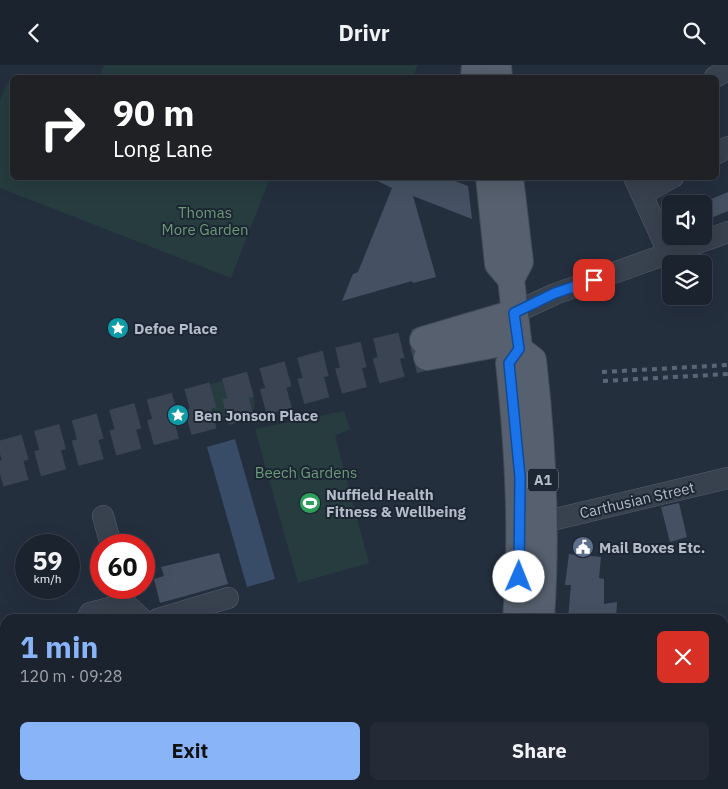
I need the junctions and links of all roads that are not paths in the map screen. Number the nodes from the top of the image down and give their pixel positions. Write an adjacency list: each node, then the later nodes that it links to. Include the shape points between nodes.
1 (489, 180): 7 (main road, via 498,265)
2 (510, 180): 7 (main road, via 520,262)
3 (661, 180): 4 (street)
4 (638, 186): 6 (street)
5 (728, 232): 6 (street)
6 (670, 254): 8 (street, via 555,293)
7 (511, 279): 8 (main road)
8 (514, 313): 9 (main road); 9 (main road, via 425,348)
9 (519, 345): 12 (main road, A1, via 533,360); 20 (main road, A1, via 509,363 520,477)
10 (728, 478): 12 (street, Carthusian Street)
11 (103, 516): 13 (street)
12 (545, 519): 21 (main road, A1)
13 (108, 534)
14 (228, 598): 19 (street)
15 (118, 599): 17 (street)
16 (126, 599): 18 (street)
17 (90, 614)
18 (138, 614)
19 (175, 614)
20 (516, 614)
21 (541, 614)

